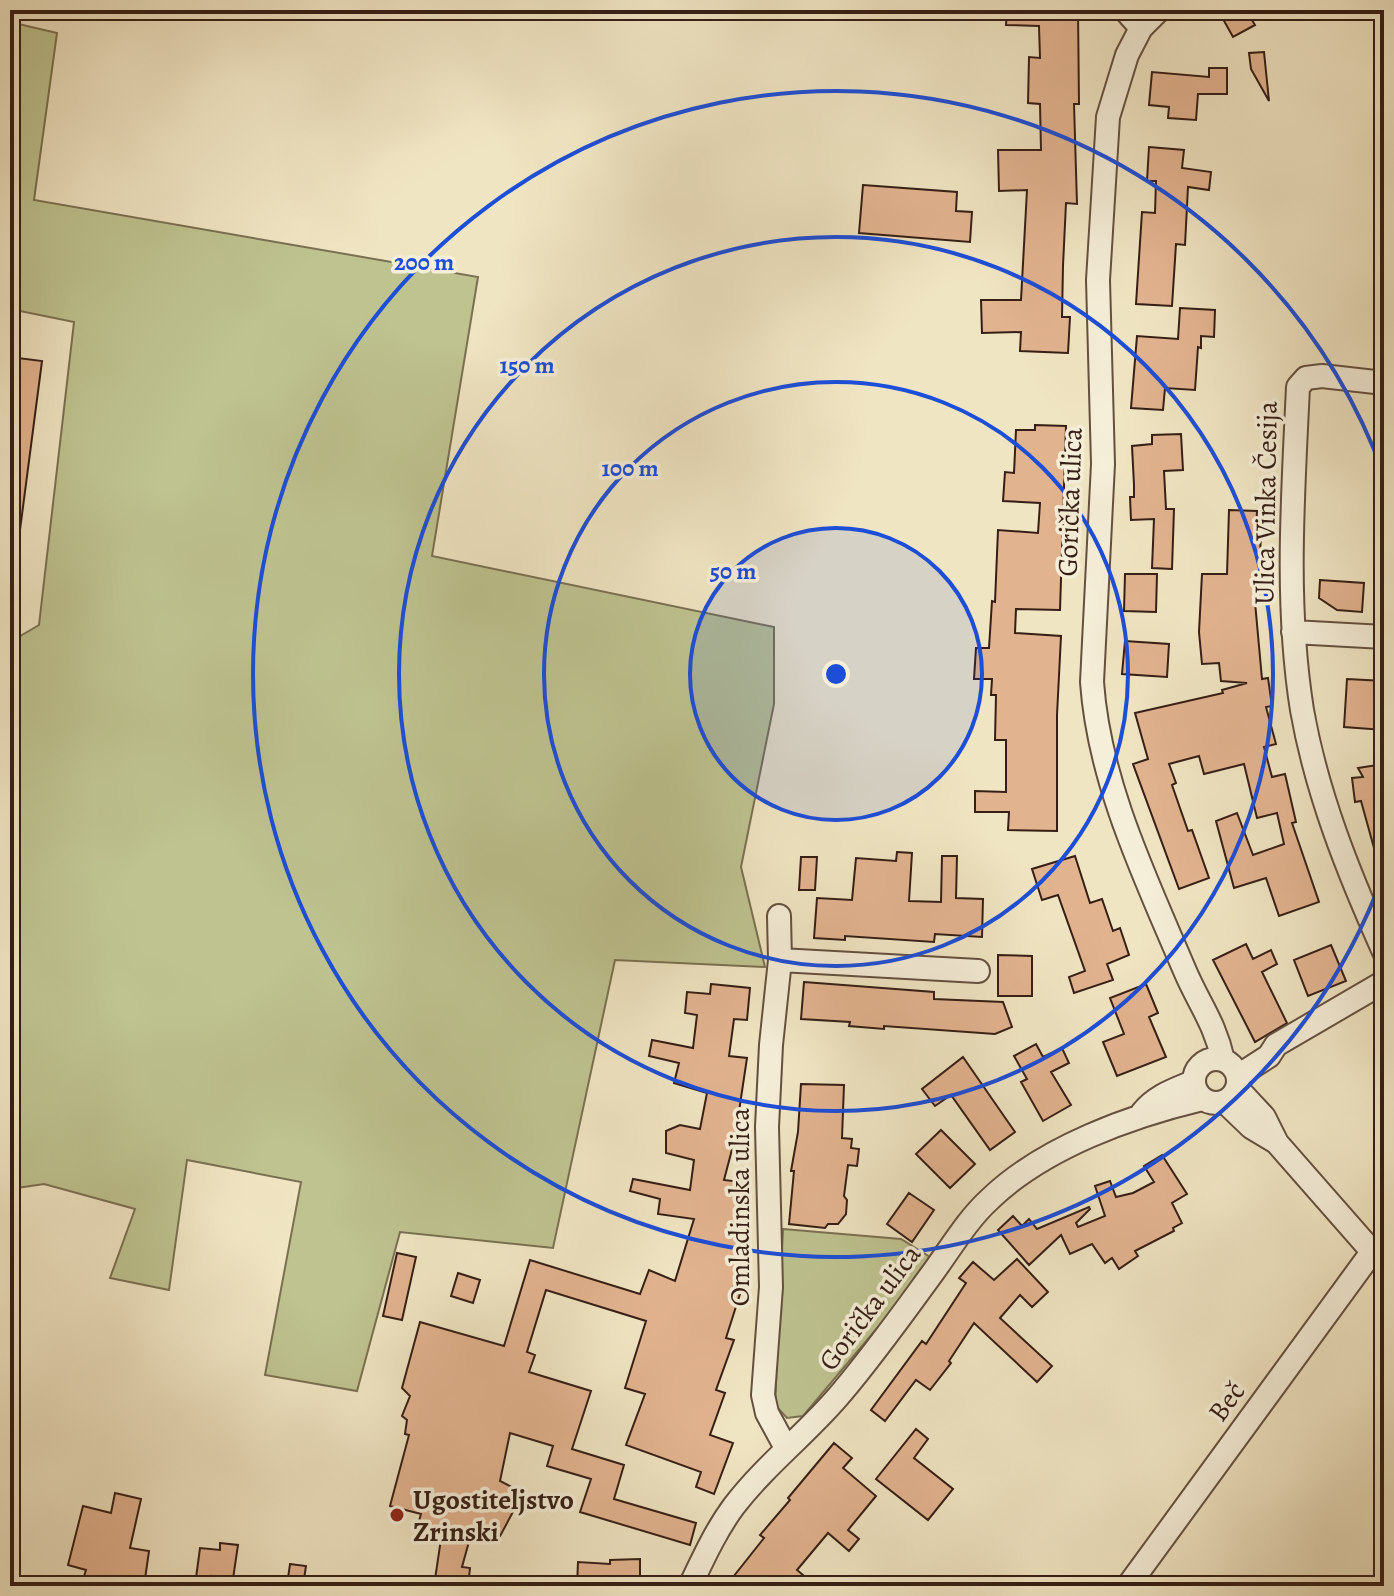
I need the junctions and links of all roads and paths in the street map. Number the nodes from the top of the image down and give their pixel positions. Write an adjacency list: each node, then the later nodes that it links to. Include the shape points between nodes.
1 (1125, 10): 3 (street)
2 (1159, 10): 3 (street, Gorička ulica)
3 (1141, 28): 12 (street, Gorička ulica, via 1108,117 1099,225 1103,464 1093,693 1117,804 1194,992)
4 (1384, 383): 5 (street, Ulica Vinka Česija, via 1322,376 1306,378 1298,387)
5 (1293, 632): 6 (street, Ulica Vinka Česija); 8 (street, Ulica Vinka Česija, via 1303,712 1324,803)
6 (1384, 637)
7 (779, 916): 9 (street, Omladinska ulica)
8 (1384, 952)
9 (780, 960): 10 (street); 14 (street, Omladinska ulica, via 767,1127 771,1287 763,1395)
10 (978, 971)
11 (1384, 982): 12 (street, via 1276,1045 1262,1046)
12 (1219, 1079): 13 (street, via 1251,1127 1277,1143); 14 (street, Gorička ulica, via 1158,1113 1141,1114 1047,1159 990,1199 873,1355)
13 (1378, 1258): 16 (street, Beč)
14 (786, 1448): 15 (street, Gorička ulica, via 731,1509)
15 (690, 1586)
16 (1128, 1586)

